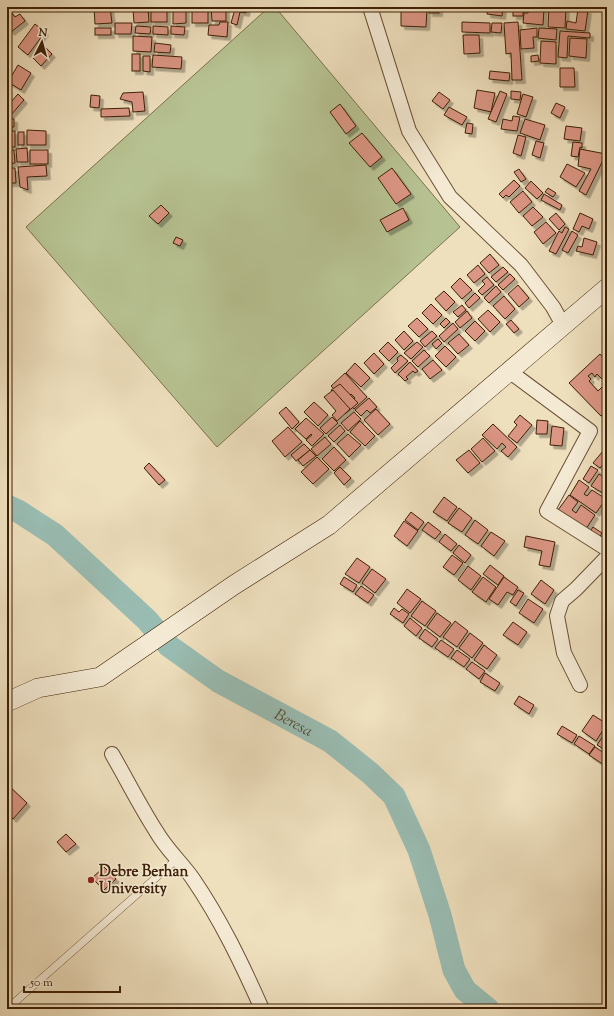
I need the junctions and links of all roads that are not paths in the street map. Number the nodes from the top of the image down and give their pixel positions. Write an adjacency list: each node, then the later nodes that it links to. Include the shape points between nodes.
1 (370, 7): 3 (street, via 409,131 450,197 521,265 553,306)
2 (607, 288): 3 (main road)
3 (563, 325): 4 (main road)
4 (509, 371): 5 (street, via 590,431 547,511); 8 (main road, via 328,525 234,585 100,677 38,688)
5 (607, 549)
6 (607, 557): 7 (street, via 562,601 558,616 564,653)
7 (580, 685)
8 (7, 702)
9 (112, 754): 10 (street, via 156,833)
10 (176, 860): 11 (lane); 12 (street, via 193,879 224,930)
11 (7, 1009)
12 (262, 1009)

